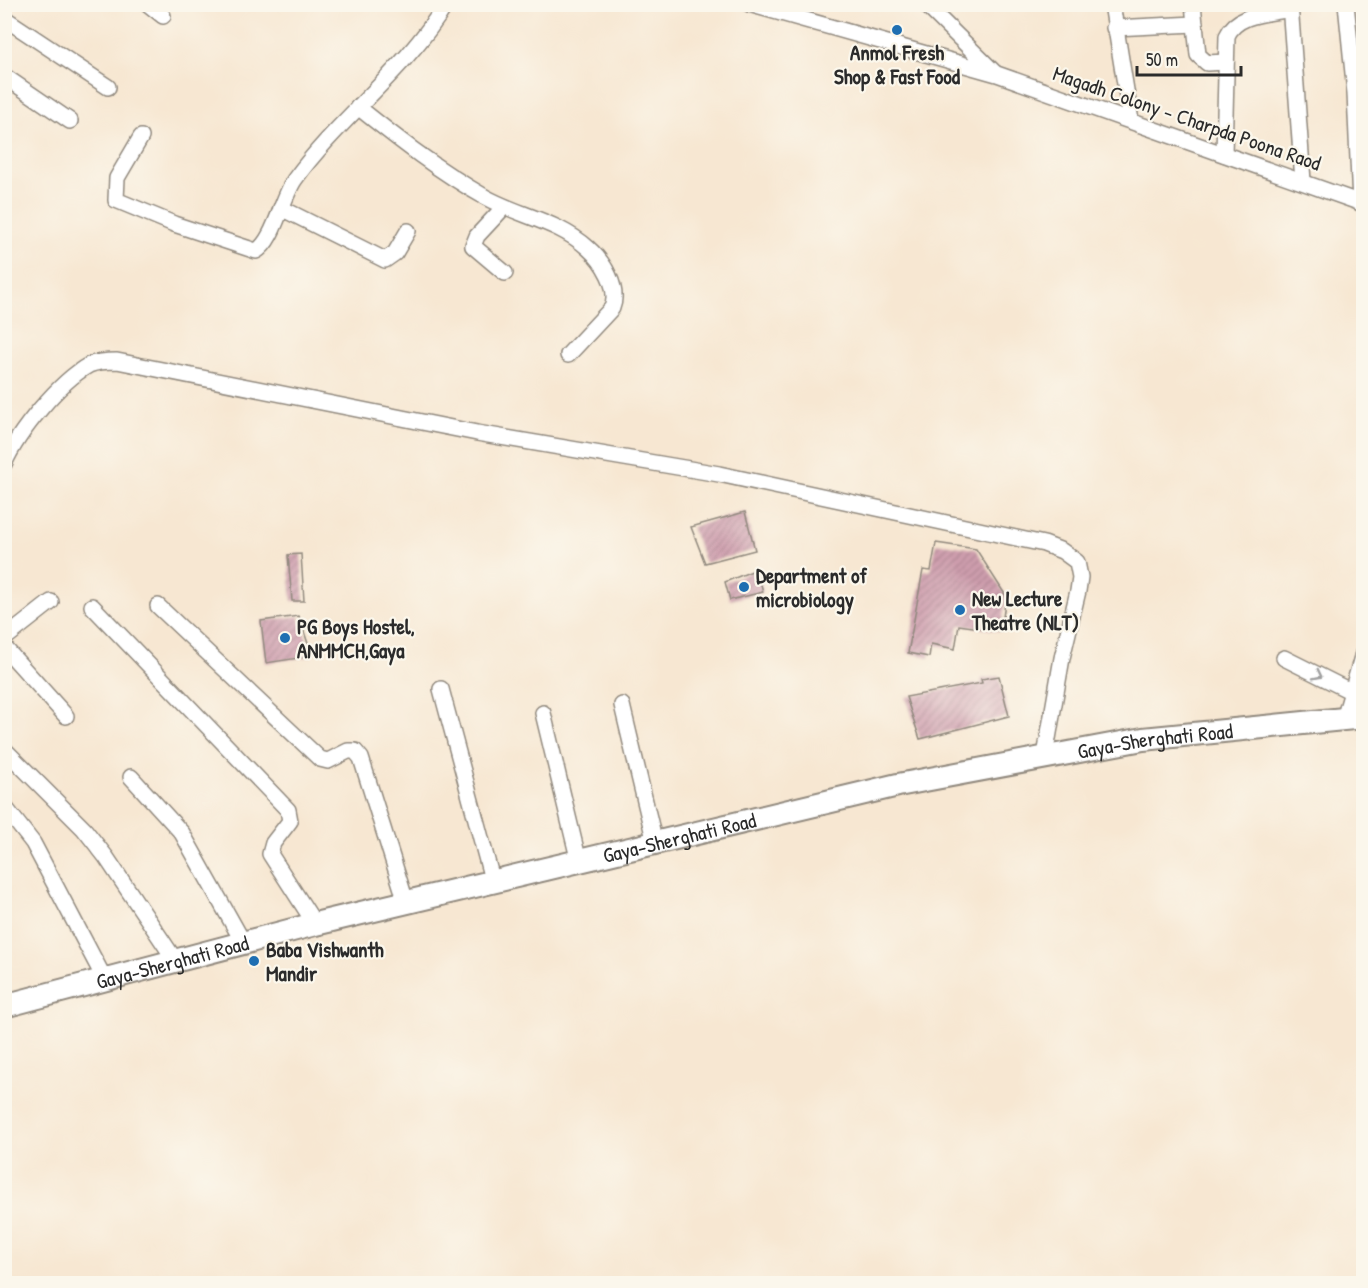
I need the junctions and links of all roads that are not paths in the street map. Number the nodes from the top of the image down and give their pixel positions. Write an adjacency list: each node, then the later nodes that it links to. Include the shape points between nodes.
1 (148, 4): 9 (street)
2 (446, 4): 17 (street, via 403,60)
3 (749, 4): 14 (street, Magadh Colony - Charpda Poona Raod)
4 (925, 4): 14 (street)
5 (1112, 4): 12 (street)
6 (1194, 4): 11 (street)
7 (1346, 4): 23 (street)
8 (1290, 7): 13 (street, via 1239,20 1227,36); 22 (street)
9 (163, 16)
10 (4, 18): 16 (street)
11 (1195, 24): 12 (street); 13 (street, via 1202,60)
12 (1114, 28): 19 (street)
13 (1226, 62): 21 (street)
14 (997, 74): 19 (street, Magadh Colony - Charpda Poona Raod)
15 (4, 76): 18 (street)
16 (108, 87)
17 (358, 107): 24 (street, via 420,157); 25 (street, via 295,180)
18 (70, 120)
19 (1131, 121): 21 (street, Magadh Colony - Charpda Poona Raod)
20 (141, 137): 25 (street, via 117,178 115,195 119,204 256,251 265,242)
21 (1224, 154): 22 (street, Magadh Colony - Charpda Poona Raod)
22 (1303, 181): 23 (street, Magadh Colony - Charpda Poona Raod)
23 (1362, 204)
24 (504, 207): 27 (street, via 477,236 473,246); 28 (street, via 572,234 599,260 615,291 612,308)
25 (281, 208): 26 (street, via 385,260 395,253)
26 (408, 231)
27 (505, 273)
28 (568, 355)
29 (4, 464): 44 (street, via 60,388 91,364 117,361 488,435 719,474 1044,544 1077,562 1080,577)
30 (51, 602): 33 (street)
31 (93, 606): 51 (street, via 288,810 290,821 273,843 270,854)
32 (158, 606): 50 (street, via 320,759 328,761 348,751 355,751 361,758)
33 (4, 639)
34 (4, 647): 41 (street)
35 (1364, 650): 38 (street)
36 (1284, 658): 38 (street, one-way to 38)
37 (441, 689): 49 (street)
38 (1352, 692): 42 (street)
39 (622, 705): 47 (street)
40 (543, 713): 48 (street)
41 (66, 716)
42 (1354, 718): 44 (main road, Gaya-Sherghati Road, via 1143,739)
43 (4, 749): 53 (street, via 84,829)
44 (1045, 756): 47 (main road, Gaya-Sherghati Road, via 898,785)
45 (131, 777): 52 (street, via 182,833)
46 (4, 806): 54 (street, via 33,843)
47 (655, 843): 48 (main road, Gaya-Sherghati Road)
48 (579, 862): 49 (main road, Gaya-Sherghati Road)
49 (493, 883): 50 (main road, Gaya-Sherghati Road)
50 (406, 902): 51 (main road, Gaya-Sherghati Road)
51 (315, 924): 52 (main road, Gaya-Sherghati Road)
52 (243, 942): 53 (main road, Gaya-Sherghati Road)
53 (176, 960): 54 (main road, Gaya-Sherghati Road)
54 (104, 978): 55 (main road, Gaya-Sherghati Road)
55 (4, 1006)

